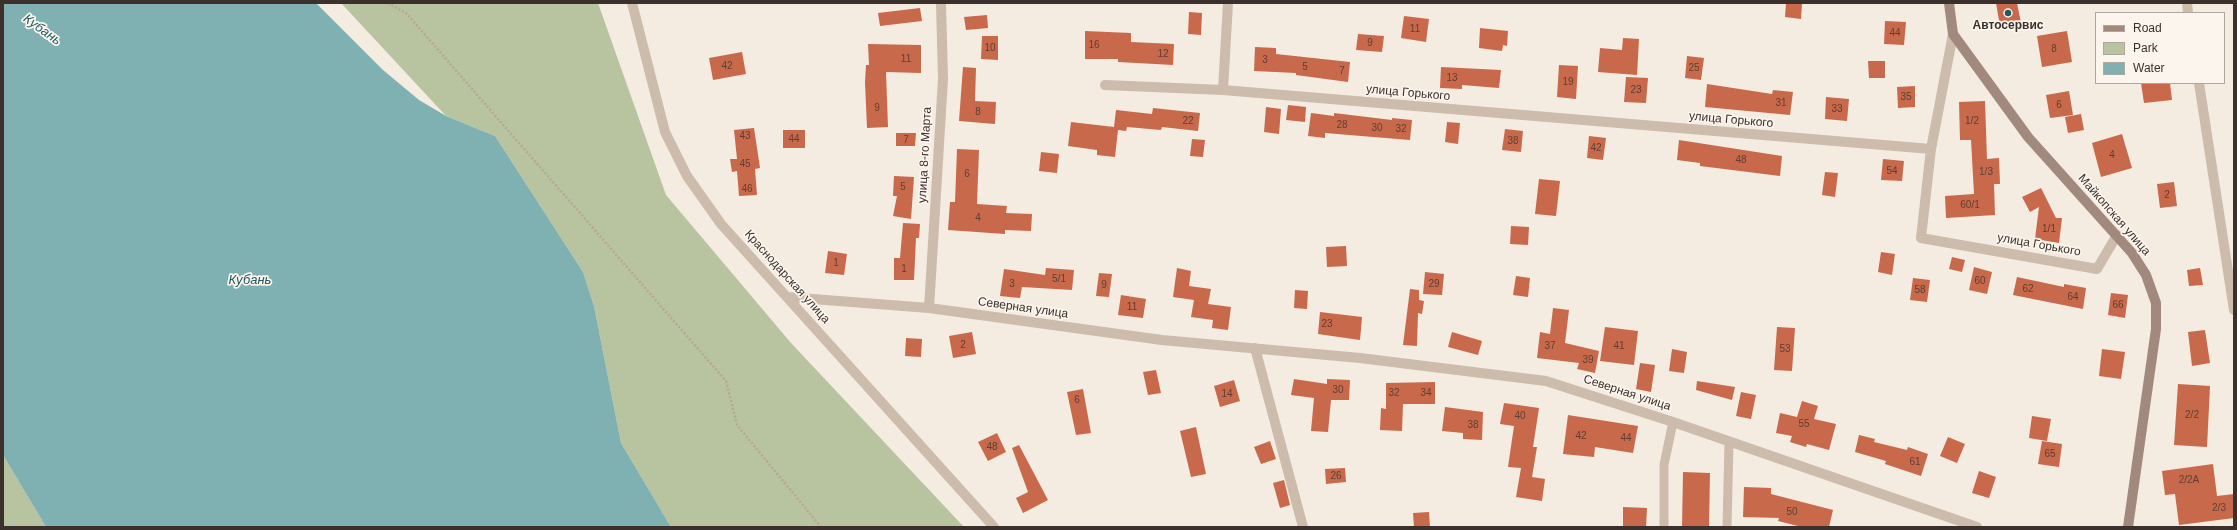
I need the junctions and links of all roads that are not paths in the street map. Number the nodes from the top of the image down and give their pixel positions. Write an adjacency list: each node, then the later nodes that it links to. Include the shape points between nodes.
1 (632, 3): 11 (street, Краснодарская улица, via 665,132 687,176 721,224)
2 (941, 3): 12 (street, улица 8-го Марта, via 943,79)
3 (1228, 3): 8 (street)
4 (1949, 3): 5 (street, Майкопская улица)
5 (1953, 34): 9 (street); 10 (street, Майкопская улица, via 2028,136)
6 (2199, 84): 13 (street)
7 (1105, 86): 8 (street, улица Горького)
8 (1223, 90): 9 (street, улица Горького)
9 (1931, 149): 10 (street, улица Горького, via 1921,238 2097,269)
10 (2117, 235): 22 (street, Майкопская улица, via 2146,275 2156,303 2156,329)
11 (787, 297): 12 (street, Северная улица); 17 (street, Краснодарская улица)
12 (929, 308): 14 (street, Северная улица, via 1162,340)
13 (2234, 310)
14 (1255, 348): 15 (street, Северная улица, via 1546,381); 18 (street)
15 (1674, 422): 16 (street, Северная улица); 19 (lane, via 1664,465)
16 (1729, 442): 20 (lane); 21 (street, Северная улица)
17 (994, 527)
18 (1303, 527)
19 (1664, 527)
20 (1727, 527)
21 (1977, 527)
22 (2128, 527)

